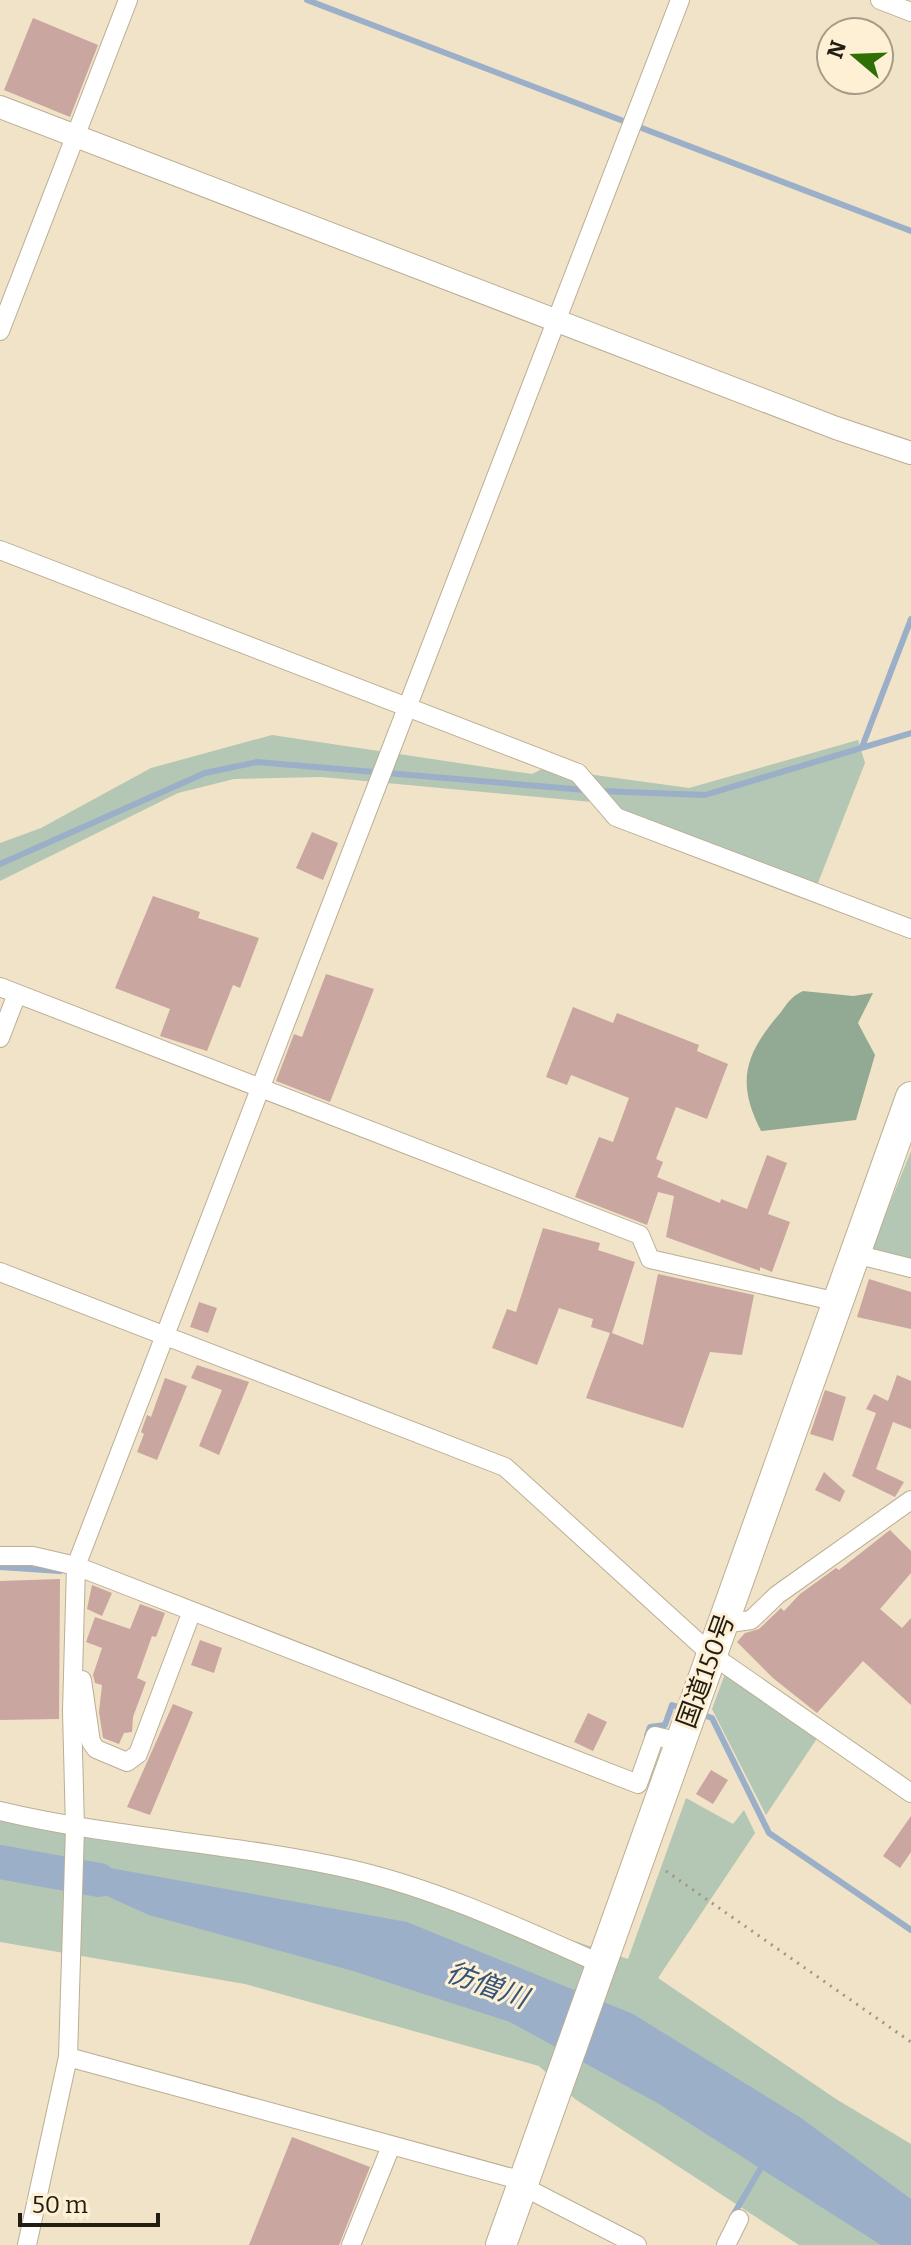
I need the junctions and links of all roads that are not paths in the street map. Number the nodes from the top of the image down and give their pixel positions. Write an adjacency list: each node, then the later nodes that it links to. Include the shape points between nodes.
1 (128, 0): 6 (street)
2 (680, 0): 7 (street)
3 (880, 0): 4 (street)
4 (911, 12)
5 (0, 107): 6 (street)
6 (76, 136): 7 (street); 8 (street)
7 (556, 320): 9 (street); 11 (street)
8 (0, 331)
9 (911, 453)
10 (0, 550): 11 (street)
11 (407, 708): 12 (street, via 578,773 616,817); 15 (street)
12 (911, 929)
13 (8, 990): 14 (street); 15 (street)
14 (0, 1038)
15 (261, 1088): 20 (street, via 640,1235 650,1259); 21 (street)
16 (911, 1097): 17 (highway, 国道150号)
17 (855, 1254): 18 (street); 20 (highway, 国道150号)
18 (911, 1268)
19 (0, 1272): 21 (street)
20 (838, 1302): 26 (highway, 国道150号)
21 (163, 1335): 24 (street); 28 (street, via 505,1467)
22 (911, 1500): 26 (street, via 777,1595 751,1620)
23 (0, 1556): 24 (street, via 33,1556)
24 (75, 1572): 25 (street); 27 (street)
25 (190, 1616): 27 (street, via 138,1754 127,1762 91,1742); 29 (street, via 638,1784 655,1736)
26 (723, 1624): 28 (highway, 国道150号)
27 (74, 1655): 32 (street)
28 (712, 1655): 29 (highway, 国道150号); 30 (street)
29 (680, 1742): 33 (highway, 国道150号)
30 (911, 1793)
31 (0, 1811): 32 (street)
32 (75, 1828): 33 (street, via 354,1870 455,1902); 34 (street)
33 (599, 1963): 36 (highway, 国道150号)
34 (68, 2057): 35 (street); 38 (street)
35 (391, 2146): 36 (street); 39 (street)
36 (522, 2183): 40 (highway, 国道150号); 41 (street)
37 (739, 2219): 42 (street)
38 (27, 2245)
39 (351, 2245)
40 (501, 2245)
41 (637, 2245)
42 (726, 2245)

